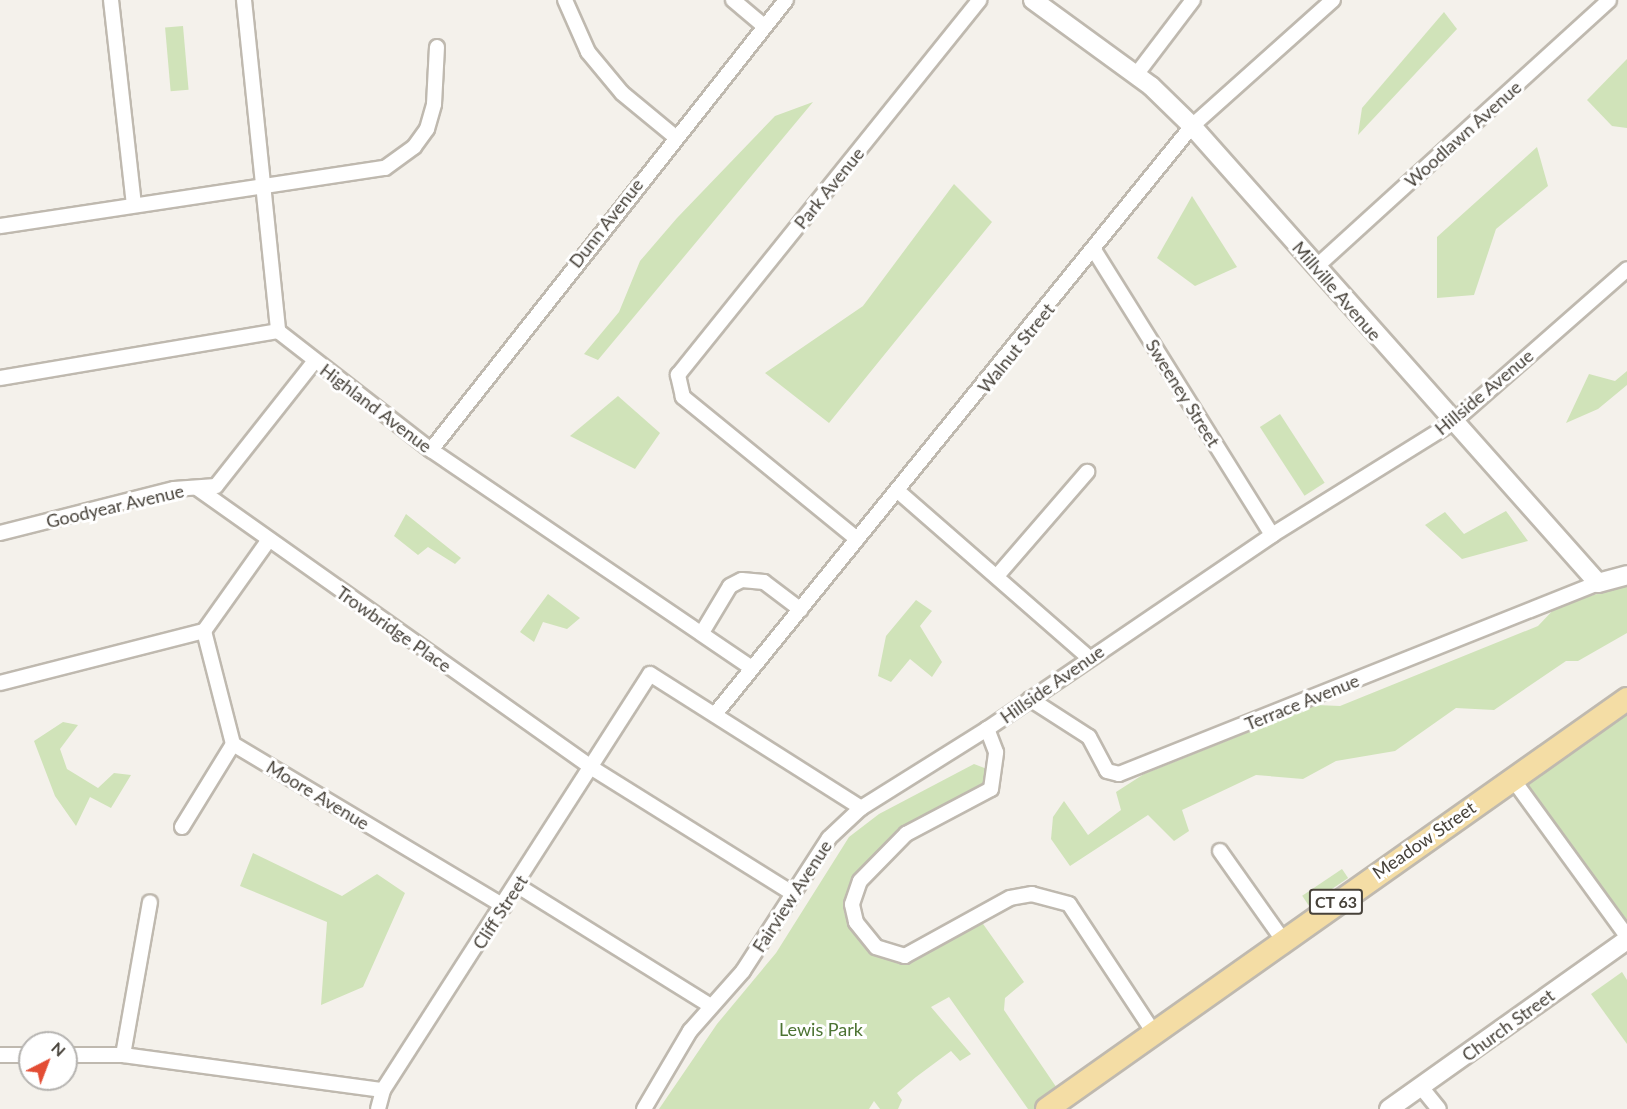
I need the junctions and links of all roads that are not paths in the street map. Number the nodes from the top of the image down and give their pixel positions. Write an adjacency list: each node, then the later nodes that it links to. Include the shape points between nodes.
1 (111, 0): 17 (street)
2 (244, 0): 16 (street)
3 (565, 0): 15 (street, via 588,52 622,93)
4 (733, 0): 11 (street)
5 (786, 0): 11 (street, Dunn Avenue)
6 (980, 0): 32 (street, Park Avenue, via 678,375 683,397)
7 (1034, 0): 13 (street, Millville Avenue)
8 (1193, 0): 13 (street)
9 (1333, 0): 14 (street, Walnut Street)
10 (1609, 0): 20 (street, Woodlawn Avenue)
11 (763, 25): 15 (street, Dunn Avenue)
12 (437, 47): 16 (street, via 434,104 427,129 401,159 352,176)
13 (1136, 75): 14 (street, Millville Avenue)
14 (1192, 126): 19 (street, Walnut Street); 20 (street, Millville Avenue)
15 (674, 136): 26 (street, Dunn Avenue)
16 (262, 187): 17 (street); 22 (street)
17 (134, 205): 18 (street)
18 (0, 224)
19 (1094, 250): 29 (street, Walnut Street); 31 (street, Sweeney Street)
20 (1316, 267): 25 (street, Millville Avenue)
21 (1627, 269): 25 (street, Hillside Avenue)
22 (278, 331): 23 (street, Highland Avenue); 24 (street)
23 (314, 362): 26 (street, Highland Avenue); 28 (street, Goodyear Avenue, via 216,486)
24 (0, 378)
25 (1452, 423): 31 (street, Hillside Avenue); 36 (street, Millville Avenue)
26 (431, 450): 39 (street, Highland Avenue, via 559,542)
27 (1088, 472): 35 (street)
28 (197, 488): 30 (street, Goodyear Avenue); 33 (street, Trowbridge Place)
29 (899, 492): 32 (street, Walnut Street); 35 (street)
30 (0, 533)
31 (1272, 535): 40 (street, Hillside Avenue)
32 (857, 539): 37 (street, Walnut Street)
33 (268, 541): 38 (street); 48 (street, Trowbridge Place)
34 (1627, 575): 36 (street)
35 (997, 576): 40 (street)
36 (1598, 583): 43 (street, Terrace Avenue, via 1119,774 1107,771 1089,737)
37 (801, 610): 39 (street, via 764,582 742,580 730,586); 41 (street, Walnut Street)
38 (204, 631): 42 (street); 47 (street)
39 (703, 631): 41 (street, Highland Avenue)
40 (1089, 658): 43 (street, Hillside Avenue)
41 (752, 668): 45 (street, Walnut Street)
42 (0, 683)
43 (1029, 699): 46 (street, Hillside Avenue)
44 (1627, 699): 49 (main road, Meadow Street / CT 63)
45 (716, 713): 48 (street, Cliff Street, via 650,674); 50 (street, Cliff Street)
46 (987, 729): 50 (street, Fairview Avenue); 60 (street, Hillside Avenue, via 996,752 991,789 906,834 874,861 855,892 856,922 876,947 905,956 1010,898 1052,896 1070,904 1084,921)
47 (233, 744): 51 (street); 56 (street, Moore Avenue)
48 (592, 768): 53 (street, Cliff Street); 54 (street, Trowbridge Place)
49 (1512, 777): 57 (street); 58 (main road, Meadow Street / CT 63)
50 (861, 808): 54 (street, Fairview Avenue, via 829,838)
51 (183, 827)
52 (1220, 851): 58 (street)
53 (518, 886): 56 (street, Cliff Street); 59 (street)
54 (792, 893): 59 (street, Fairview Avenue, via 743,971)
55 (150, 903): 64 (street)
56 (504, 906): 66 (street, Cliff Street)
57 (1627, 938): 65 (street, Church Street)
58 (1283, 940): 60 (main road, Meadow Street / CT 63)
59 (711, 1006): 69 (street, Fairview Avenue)
60 (1154, 1033): 67 (main road, Meadow Street / CT 63)
61 (0, 1055): 62 (street)
62 (18, 1055)
63 (78, 1055): 64 (street)
64 (123, 1055): 66 (street)
65 (1421, 1087): 70 (street, Church Street); 71 (street)
66 (383, 1090): 68 (street, Cliff Street)
67 (1048, 1108)
68 (378, 1109)
69 (644, 1109)
70 (1389, 1109)
71 (1439, 1109)

